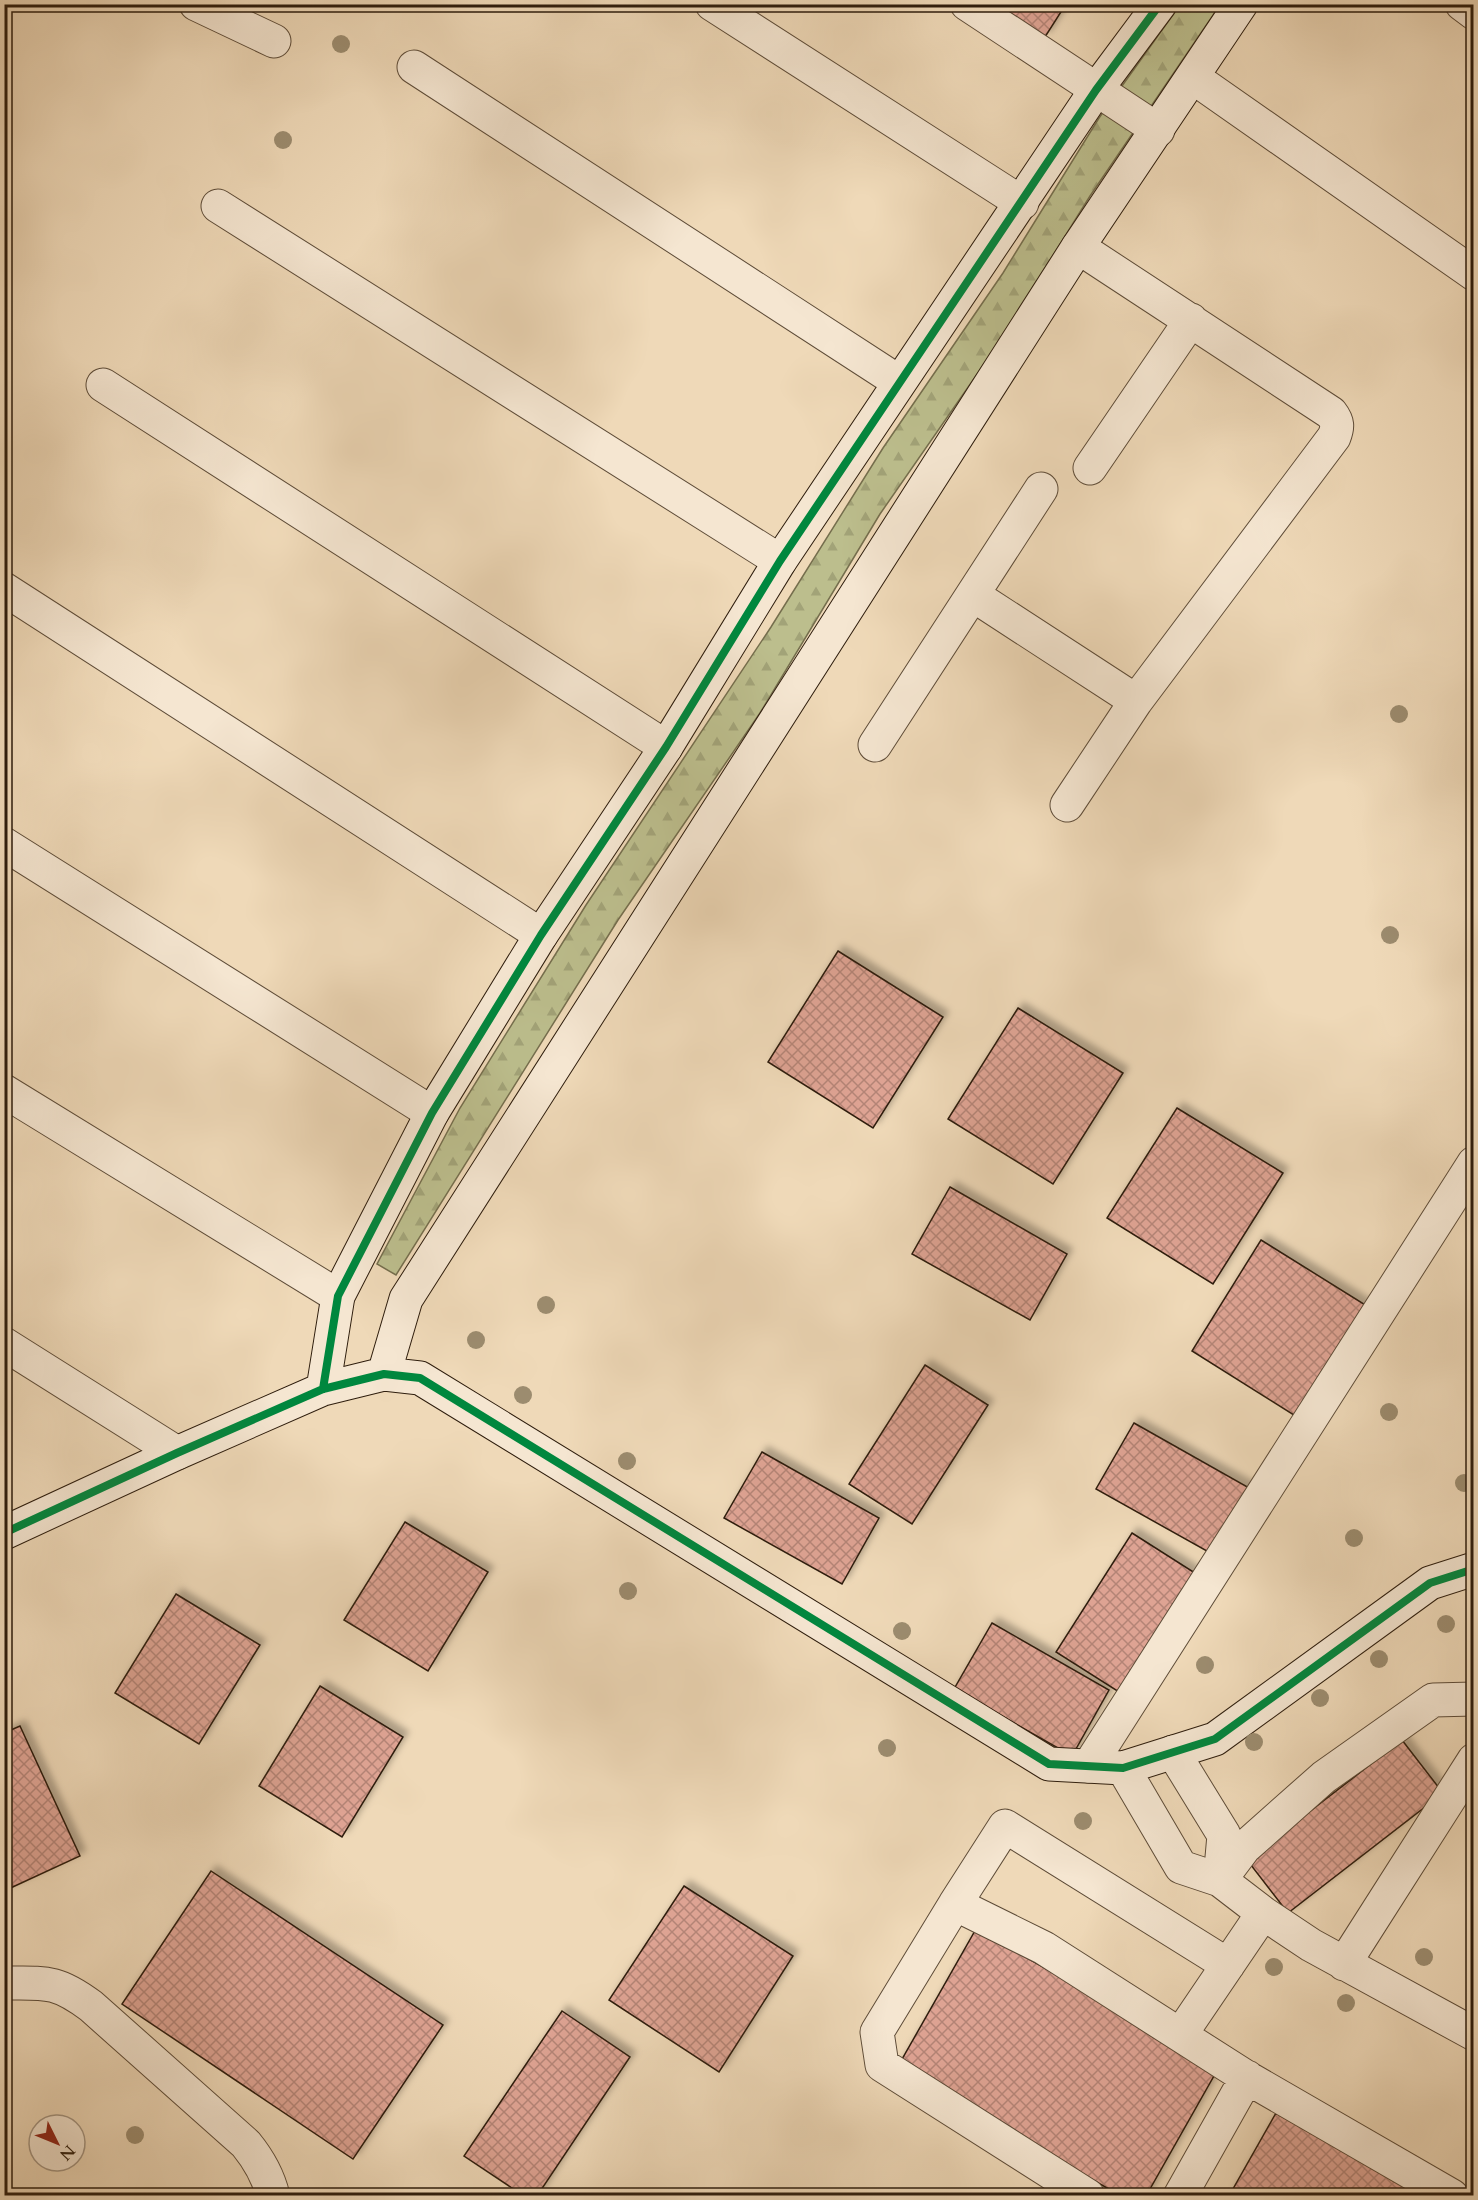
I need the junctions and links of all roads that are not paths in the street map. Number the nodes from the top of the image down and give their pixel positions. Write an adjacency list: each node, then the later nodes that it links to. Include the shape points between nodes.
1 (196, 4): 8 (street)
2 (712, 4): 13 (street)
3 (967, 4): 11 (street)
4 (1160, 4): 11 (street)
5 (1241, 4): 10 (street)
6 (1462, 4): 7 (street)
7 (1473, 13)
8 (274, 41)
9 (414, 67): 18 (street)
10 (1194, 78): 12 (street); 16 (street)
11 (1096, 90): 12 (street); 13 (street)
12 (1158, 130): 15 (street)
13 (1022, 203): 18 (street)
14 (218, 206): 22 (street)
15 (1078, 247): 17 (street); 36 (street, via 406,1299)
16 (1473, 274)
17 (1191, 320): 20 (street); 25 (street, via 1331,413 1337,428 1334,438)
18 (899, 382): 22 (street)
19 (103, 385): 27 (street)
20 (1090, 468)
21 (1041, 489): 24 (street)
22 (780, 561): 27 (street)
23 (4, 589): 30 (street)
24 (973, 594): 25 (street); 26 (street)
25 (1136, 701): 28 (street)
26 (875, 746)
27 (666, 747): 30 (street)
28 (1067, 805)
29 (4, 844): 32 (street)
30 (541, 935): 32 (street)
31 (4, 1091): 34 (street)
32 (432, 1113): 34 (street)
33 (1473, 1162): 44 (street)
34 (338, 1296): 37 (street)
35 (4, 1344): 38 (street)
36 (384, 1374): 37 (street); 44 (street, via 420,1378 1049,1764)
37 (323, 1389): 38 (street)
38 (177, 1453): 39 (street)
39 (4, 1533)
40 (1473, 1569): 42 (street, via 1430,1583 1215,1739)
41 (1473, 1699): 46 (street, via 1433,1700 1324,1776 1244,1848)
42 (1173, 1752): 45 (street); 46 (street, via 1224,1835)
43 (1473, 1760): 49 (street)
44 (1089, 1766): 45 (street)
45 (1123, 1768): 46 (street, via 1181,1867)
46 (1220, 1880): 48 (street)
47 (954, 1904): 50 (street, via 1005,1826); 52 (street, via 1044,1948); 56 (street, via 877,2032 882,2065)
48 (1263, 1913): 49 (street); 50 (street)
49 (1344, 1964): 53 (street)
50 (1228, 1965): 52 (street)
51 (4, 1983): 55 (street, via 51,1983 91,2006 246,2144 260,2162)
52 (1181, 2034): 54 (street)
53 (1473, 2034)
54 (1247, 2077): 57 (street); 58 (street)
55 (273, 2196)
56 (1088, 2196)
57 (1180, 2196)
58 (1452, 2196)

